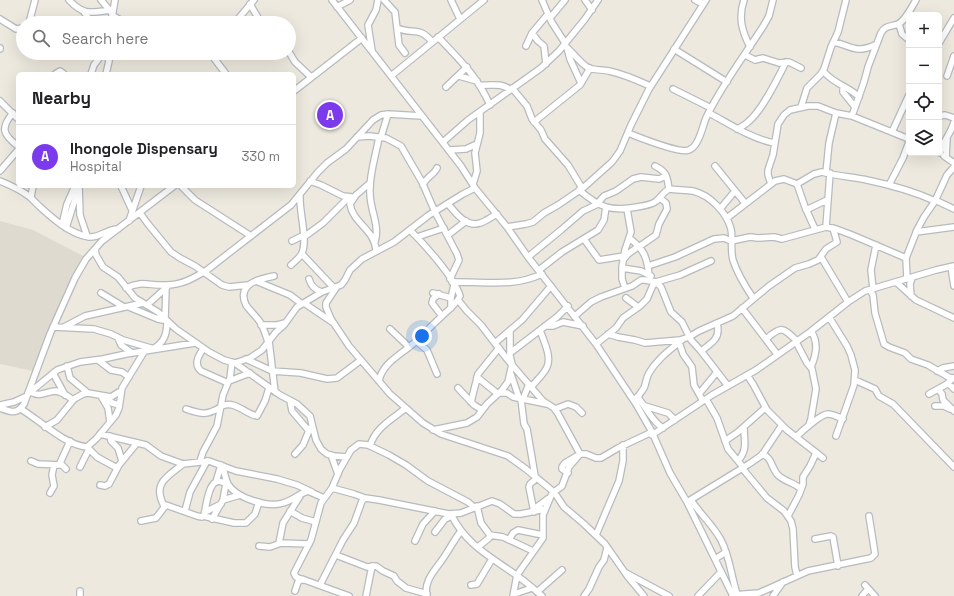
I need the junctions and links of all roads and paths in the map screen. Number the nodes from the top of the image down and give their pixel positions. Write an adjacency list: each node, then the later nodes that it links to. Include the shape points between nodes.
1 (35, 0): 26 (street)
2 (69, 0): 24 (street)
3 (101, 0): 25 (street)
4 (115, 0): 25 (street)
5 (332, 0): 22 (street)
6 (378, 0): 51 (street, via 368,25)
7 (384, 0): 36 (street, via 395,12)
8 (451, 0): 34 (street)
9 (484, 0): 34 (street)
10 (542, 0): 31 (street)
11 (565, 0): 31 (street)
12 (585, 0): 23 (street)
13 (598, 0): 23 (street)
14 (695, 0): 21 (street)
15 (744, 0): 48 (street, via 741,26)
16 (773, 0): 48 (street, via 764,25)
17 (846, 0): 44 (street)
18 (916, 0): 35 (street)
19 (345, 1): 22 (street)
20 (252, 2): 29 (street); 30 (street)
21 (704, 2): 49 (street)
22 (337, 7): 41 (street)
23 (592, 10): 45 (street)
24 (84, 12): 25 (street); 27 (street)
25 (111, 13): 28 (street)
26 (32, 16)
27 (87, 16)
28 (115, 16)
29 (240, 16)
30 (257, 16)
31 (549, 16): 38 (street); 45 (street)
32 (954, 18): 42 (street)
33 (0, 19): 37 (street)
34 (460, 20): 39 (street)
35 (899, 24): 40 (street); 46 (street, via 883,29)
36 (397, 28): 43 (street, via 422,32); 52 (street, via 399,45)
37 (16, 29)
38 (532, 33): 47 (street); 61 (street, via 544,46)
39 (438, 37): 43 (street); 62 (street)
40 (906, 37)
41 (362, 38): 51 (street); 72 (street)
42 (942, 38)
43 (432, 42): 69 (street)
44 (834, 42): 50 (street); 65 (street)
45 (565, 45): 61 (street); 63 (street); 75 (street)
46 (875, 45): 50 (street); 53 (street)
47 (526, 46)
48 (750, 47): 54 (street)
49 (674, 49): 73 (street); 76 (street)
50 (862, 49): 53 (street)
51 (372, 51): 69 (street)
52 (405, 53)
53 (873, 53): 82 (street)
54 (744, 55): 60 (street, via 755,60 763,58 779,63); 73 (street)
55 (954, 56): 71 (street)
56 (98, 60): 66 (street)
57 (108, 60): 67 (street)
58 (215, 60): 68 (street)
59 (294, 60): 72 (street)
60 (786, 62): 64 (street); 100 (street, via 757,113)
61 (546, 64): 80 (street)
62 (467, 67): 70 (street); 74 (street)
63 (590, 68): 75 (street); 76 (street, via 618,73)
64 (801, 68)
65 (823, 71): 78 (street); 86 (street, via 807,88)
66 (92, 72)
67 (107, 72)
68 (224, 72)
69 (391, 76): 93 (street)
70 (459, 76): 74 (street); 77 (street)
71 (947, 76)
72 (311, 77): 79 (street)
73 (727, 82): 88 (street)
74 (478, 83): 80 (street); 85 (street)
75 (581, 83): 98 (street)
76 (650, 86): 102 (street)
77 (446, 87)
78 (843, 87): 82 (street); 87 (street, via 843,92)
79 (296, 89)
80 (511, 89): 85 (street); 98 (street, via 527,106)
81 (673, 89): 88 (street)
82 (859, 97): 87 (street)
83 (0, 101): 90 (street)
84 (906, 102): 101 (street)
85 (490, 105): 89 (street)
86 (801, 107): 92 (street, via 818,106); 108 (street, via 784,115 778,124)
87 (855, 107): 94 (street)
88 (710, 110): 100 (street); 102 (street, via 696,144 684,152)
89 (480, 112): 107 (street); 110 (street, via 480,134)
90 (12, 113): 96 (street); 109 (street, via 2,129)
91 (388, 114): 93 (street); 103 (street, via 372,120); 104 (street)
92 (836, 114): 94 (street); 125 (street, via 829,143)
93 (422, 116): 107 (street)
94 (852, 116): 101 (street)
95 (942, 116): 97 (street)
96 (16, 117)
97 (954, 118)
98 (534, 122): 144 (street, via 568,166)
99 (954, 122): 106 (street)
100 (738, 129): 108 (street, via 761,140)
101 (892, 132): 105 (street)
102 (628, 133): 144 (street, via 612,162)
103 (357, 137): 104 (street); 128 (street, via 346,149 326,163)
104 (380, 137): 129 (street); 132 (street, via 401,146)
105 (906, 138)
106 (947, 138): 111 (street); 116 (street)
107 (443, 142): 112 (street)
108 (774, 142): 130 (street, via 768,170)
109 (16, 144)
110 (477, 144): 112 (street, via 466,149); 134 (street)
111 (942, 146)
112 (449, 150): 134 (street)
113 (906, 150): 133 (street)
114 (16, 152): 117 (street)
115 (942, 155): 116 (street)
116 (946, 157): 119 (street)
117 (8, 161): 118 (street); 124 (street)
118 (0, 162)
119 (954, 162)
120 (655, 166): 126 (street, via 662,169)
121 (715, 166): 146 (street)
122 (954, 167): 152 (street, via 942,184)
123 (437, 168): 132 (street)
124 (0, 171)
125 (828, 173): 131 (street, via 814,174); 133 (street); 151 (street)
126 (666, 176): 145 (street); 154 (street, via 659,180 641,177 633,179 604,196)
127 (0, 181): 135 (street)
128 (310, 181): 147 (street); 149 (street)
129 (370, 183): 149 (street); 188 (street, via 370,200 377,227)
130 (771, 184): 131 (street, via 784,179); 155 (street)
131 (797, 184): 161 (street)
132 (423, 185): 162 (street)
133 (889, 185): 152 (street)
134 (474, 186): 153 (street); 164 (street)
135 (16, 188)
136 (16, 188): 148 (street)
137 (33, 188): 148 (street)
138 (78, 188): 168 (street)
139 (78, 188): 180 (street, via 80,216)
140 (122, 188): 160 (street)
141 (140, 188): 160 (street)
142 (171, 188): 163 (street)
143 (183, 188): 181 (street, via 195,200)
144 (581, 189): 154 (street); 169 (street, via 544,212 533,222)
145 (669, 189): 150 (street); 159 (street, via 694,192 704,196)
146 (735, 191): 155 (street); 159 (street)
147 (300, 195): 181 (street); 182 (street, via 299,206)
148 (31, 197): 168 (street)
149 (351, 197): 182 (street, via 323,223); 188 (street, via 351,210)
150 (660, 198): 158 (street, via 647,205); 190 (street, via 666,203 667,209 657,233)
151 (827, 200): 161 (street); 170 (street)
152 (935, 201): 157 (street); 178 (street)
153 (448, 204): 162 (street); 167 (street)
154 (598, 204): 156 (street); 194 (street, via 583,211)
155 (745, 204): 165 (street)
156 (606, 207): 158 (street); 185 (street, via 602,226)
157 (954, 208)
158 (627, 209): 184 (street)
159 (720, 209): 165 (street)
160 (132, 210): 166 (street)
161 (806, 210): 176 (street)
162 (435, 212): 172 (street); 177 (street)
163 (140, 213): 166 (street); 202 (street, via 171,252)
164 (497, 214): 167 (street, via 481,223); 169 (street)
165 (727, 218): 187 (street)
166 (129, 221): 174 (street)
167 (466, 221): 175 (street)
168 (64, 226): 180 (street)
169 (507, 227): 194 (street)
170 (826, 227): 173 (street); 176 (street)
171 (954, 227): 178 (street)
172 (444, 228): 175 (street); 179 (street); 183 (street)
173 (833, 228): 189 (street); 195 (street, via 837,242 826,249)
174 (119, 229): 180 (street, via 109,230 95,237); 191 (street)
175 (457, 229): 179 (street)
176 (815, 229): 187 (street, via 782,239 750,237)
177 (410, 230): 183 (street); 192 (street)
178 (916, 232): 196 (street)
179 (448, 235): 209 (street, via 459,260)
180 (87, 236)
181 (251, 236): 202 (street)
182 (304, 236): 186 (street); 193 (street)
183 (417, 237): 209 (street)
184 (629, 238): 190 (street); 198 (street)
185 (584, 239): 198 (street, via 599,260 617,258); 203 (street, via 562,252)
186 (292, 241)
187 (731, 241): 201 (street, via 724,238 714,239 655,264); 225 (street, via 733,260)
188 (375, 242): 192 (street)
189 (876, 245): 196 (street); 219 (street, via 871,270)
190 (639, 246): 198 (street, via 628,254); 201 (street, via 644,253)
191 (95, 249): 216 (street, via 102,267 118,277); 245 (street, via 75,278)
192 (376, 251): 217 (street, via 356,264 346,280)
193 (302, 254): 199 (street); 217 (street)
194 (528, 256): 203 (street)
195 (821, 257): 225 (street, via 810,264 795,268); 227 (street)
196 (906, 258): 205 (street)
197 (711, 261): 210 (street)
198 (623, 262): 201 (street, via 639,271); 218 (street, via 622,279)
199 (291, 265)
200 (953, 267): 205 (street); 215 (street)
201 (648, 270): 207 (street); 210 (street)
202 (204, 272): 212 (street, via 222,285); 213 (street, via 188,282)
203 (540, 272): 209 (street, via 526,280 509,283); 214 (street)
204 (274, 276): 208 (street)
205 (910, 278): 211 (street); 222 (street)
206 (309, 279): 220 (street, via 311,285)
207 (643, 280): 210 (street); 218 (street)
208 (256, 281): 212 (street); 229 (street, via 290,295)
209 (452, 282): 223 (street); 226 (street, via 460,295)
210 (657, 282): 232 (street, via 647,299); 252 (street, via 671,312 682,322)
211 (896, 282): 219 (street); 222 (street)
212 (248, 285): 243 (street, via 244,291 246,305)
213 (168, 286): 216 (street, via 138,283); 228 (street); 239 (street)
214 (551, 286): 230 (street); 249 (street, via 531,311)
215 (954, 286)
216 (126, 288): 228 (street)
217 (335, 288): 220 (street); 240 (street, via 326,303)
218 (626, 288): 236 (street, via 601,296)
219 (871, 289): 227 (street); 281 (street, via 884,344)
220 (322, 292): 229 (street)
221 (101, 293): 231 (street)
222 (911, 296): 238 (street, via 926,306)
223 (451, 298): 233 (street); 235 (street, via 436,293 432,303)
224 (626, 298): 232 (street)
225 (753, 298): 234 (street)
226 (458, 300): 233 (street); 260 (street)
227 (848, 302): 237 (street)
228 (145, 304): 231 (street); 239 (street)
229 (303, 304): 240 (street); 241 (street, via 294,310)
230 (568, 306): 236 (street); 247 (street)
231 (127, 307): 239 (street); 246 (street, via 85,316)
232 (638, 307): 251 (street)
233 (451, 308): 235 (street)
234 (742, 308): 242 (street); 254 (street)
235 (442, 316): 255 (street)
236 (575, 316): 244 (street)
237 (829, 317): 250 (street); 290 (street, via 851,355)
238 (954, 318)
239 (166, 320): 259 (street); 264 (street, via 166,335)
240 (332, 322): 273 (street)
241 (286, 323): 243 (street); 258 (street)
242 (717, 324): 252 (street); 266 (street, via 718,335)
243 (261, 325): 258 (street)
244 (583, 326): 247 (street, via 563,322); 261 (street)
245 (53, 327): 246 (street); 304 (street)
246 (64, 327): 253 (street, via 94,329)
247 (542, 328): 269 (street); 294 (street, via 548,355 547,367)
248 (390, 329): 262 (street)
249 (510, 331): 260 (street); 269 (street)
250 (811, 331): 257 (street); 279 (street, via 817,345)
251 (608, 334): 256 (street, via 646,343); 261 (street)
252 (689, 337): 256 (street); 266 (street)
253 (118, 338): 264 (street); 268 (street, via 122,345)
254 (766, 338): 257 (street, via 776,331 784,330); 270 (street)
255 (416, 341): 262 (street); 286 (street, via 427,350)
256 (681, 341): 305 (street, via 683,354 692,367 692,379); 309 (street, via 650,371 644,388)
257 (797, 341): 270 (street); 279 (street)
258 (269, 342): 271 (street); 280 (street)
259 (195, 343): 264 (street); 265 (street)
260 (495, 343): 263 (street)
261 (596, 344): 316 (street)
262 (408, 347): 292 (street, via 382,371)
263 (499, 348): 276 (street); 289 (street)
264 (155, 349): 267 (street)
265 (204, 349): 274 (street); 293 (street, via 198,356 197,364 200,371)
266 (701, 351): 282 (street)
267 (144, 352): 268 (street); 275 (street)
268 (133, 353): 272 (street); 275 (street)
269 (510, 353): 276 (street)
270 (777, 354): 287 (street)
271 (246, 359): 274 (street); 280 (street)
272 (98, 360): 277 (street); 288 (street, via 112,370)
273 (361, 360): 280 (street, via 337,378 331,379); 292 (street)
274 (233, 362): 283 (street); 293 (street)
275 (137, 364): 288 (street)
276 (512, 364): 284 (street); 294 (street)
277 (67, 366): 285 (street); 302 (street, via 70,378)
278 (954, 366): 281 (street)
279 (811, 367): 338 (street, via 816,392)
280 (272, 371): 301 (street)
281 (937, 371): 291 (street)
282 (717, 372): 295 (street); 305 (street)
283 (250, 373): 293 (street); 296 (street)
284 (511, 373): 303 (street, via 508,382); 310 (street)
285 (53, 374): 304 (street); 307 (street)
286 (437, 374)
287 (747, 375): 295 (street); 324 (street)
288 (129, 377): 300 (street)
289 (477, 378): 303 (street); 314 (street)
290 (855, 380): 333 (street); 372 (street, via 875,389 880,396 893,404)
291 (951, 380): 298 (street); 299 (street)
292 (380, 381): 323 (street)
293 (229, 382): 319 (street, via 223,395)
294 (530, 385): 310 (street); 315 (street)
295 (728, 386): 312 (street)
296 (269, 388): 301 (street); 319 (street, via 256,416 237,406)
297 (458, 388): 314 (street)
298 (954, 388)
299 (938, 389): 306 (street); 329 (street, via 943,400)
300 (121, 392): 308 (street, via 113,397); 318 (street)
301 (275, 392): 313 (street)
302 (88, 393): 308 (street); 311 (street)
303 (498, 393): 310 (street, via 507,393); 328 (street)
304 (29, 394): 307 (street, via 40,395 56,391); 317 (street, via 14,402); 325 (street)
305 (699, 394): 312 (street)
306 (929, 394)
307 (65, 395): 311 (street)
308 (104, 396): 318 (street); 335 (street)
309 (637, 397): 316 (street); 320 (street)
310 (521, 399): 315 (street); 377 (street)
311 (73, 400): 339 (street, via 56,420)
312 (705, 400): 334 (street); 350 (street, via 717,418)
313 (290, 401): 336 (street, via 307,412); 343 (street, via 292,411)
314 (471, 402): 328 (street)
315 (548, 404): 327 (street)
316 (636, 404): 344 (street)
317 (0, 405)
318 (119, 405): 335 (street)
319 (223, 405): 330 (street); 332 (street)
320 (645, 406): 334 (street, via 668,413); 341 (street, via 653,420)
321 (935, 406): 329 (street, via 944,406)
322 (0, 408): 325 (street, via 13,412)
323 (406, 408): 342 (street); 353 (street, via 373,436)
324 (766, 408): 337 (street); 340 (street)
325 (21, 409): 339 (street)
326 (186, 409): 330 (street)
327 (555, 409): 331 (street, via 565,404 572,405); 358 (street)
328 (482, 410): 342 (street, via 477,417 467,423)
329 (954, 411)
330 (209, 413): 332 (street)
331 (582, 413)
332 (219, 419): 364 (street)
333 (843, 419): 338 (street, via 827,414); 347 (street)
334 (675, 420): 341 (street)
335 (110, 422): 345 (street)
336 (312, 422): 343 (street); 359 (street, via 321,449)
337 (782, 425): 348 (street); 357 (street)
338 (809, 425): 348 (street)
339 (45, 427): 349 (street)
340 (744, 427): 350 (street); 366 (street, via 745,451)
341 (663, 428): 344 (street)
342 (433, 430): 377 (street, via 508,456)
343 (309, 431): 356 (street, via 303,445)
344 (652, 433): 352 (street); 391 (street, via 670,473)
345 (100, 434): 346 (street); 354 (street)
346 (110, 436): 351 (street); 363 (street, via 118,448)
347 (836, 436)
348 (796, 437): 355 (street)
349 (70, 441): 354 (street); 369 (street, via 61,459)
350 (725, 441): 366 (street)
351 (137, 443): 363 (street); 367 (street)
352 (623, 445): 358 (street, via 601,458); 416 (street, via 619,481)
353 (370, 446): 360 (street, via 359,444); 396 (street)
354 (88, 448): 371 (street); 373 (street, via 97,457)
355 (816, 453): 361 (street); 382 (street, via 803,477)
356 (295, 454)
357 (762, 454): 374 (street); 382 (street, via 771,460 779,476)
358 (580, 455): 385 (street, via 569,468 562,486)
359 (331, 456): 360 (street); 376 (street)
360 (347, 457): 376 (street)
361 (823, 458)
362 (31, 461): 368 (street)
363 (122, 461): 373 (street)
364 (200, 461): 365 (street); 367 (street)
365 (207, 461): 370 (street); 399 (street, via 190,492)
366 (738, 461): 374 (street)
367 (183, 464): 395 (street, via 163,480 159,492)
368 (54, 465): 369 (street); 383 (street, via 54,486)
369 (61, 465): 375 (street)
370 (222, 466): 378 (street); 379 (street); 384 (street, via 277,479)
371 (80, 467)
372 (954, 467)
373 (117, 468): 380 (street, via 109,484)
374 (743, 468): 391 (street); 405 (street, via 766,498)
375 (66, 470)
376 (338, 474): 381 (street)
377 (536, 477): 385 (street); 397 (street, via 529,487)
378 (216, 482): 379 (street); 403 (street, via 210,489)
379 (227, 484): 386 (street); 392 (street)
380 (100, 485)
381 (332, 488): 388 (street); 389 (street)
382 (801, 489): 405 (street)
383 (50, 492)
384 (312, 492): 387 (street); 388 (street)
385 (553, 492): 390 (street); 416 (street, via 564,507)
386 (240, 495): 392 (street); 393 (street)
387 (300, 495): 394 (street); 400 (street)
388 (324, 498): 409 (street)
389 (365, 498): 401 (street); 427 (street)
390 (549, 498): 397 (street); 398 (street)
391 (689, 501): 410 (street); 411 (street)
392 (222, 502): 403 (street); 407 (street)
393 (259, 502): 394 (street); 407 (street, via 255,514 246,523)
394 (281, 504): 400 (street)
395 (164, 506): 399 (street, via 169,505); 408 (street, via 156,518)
396 (476, 507): 397 (street, via 495,502 514,514); 402 (street); 414 (street, via 481,523)
397 (534, 510): 398 (street)
398 (545, 510): 415 (street)
399 (185, 511): 403 (street, via 197,516)
400 (290, 511): 409 (street); 420 (street)
401 (435, 511): 404 (street); 419 (street, via 423,524)
402 (461, 513): 404 (street); 412 (street)
403 (204, 514): 407 (street)
404 (452, 515): 412 (street); 413 (street, via 445,519)
405 (788, 516): 436 (street, via 793,529)
406 (869, 516): 431 (street, via 874,557)
407 (212, 519)
408 (141, 521)
409 (316, 522): 421 (street)
410 (710, 523): 411 (street); 426 (street)
411 (700, 528): 428 (street)
412 (459, 529): 423 (street); 444 (street, via 428,583)
413 (435, 532)
414 (490, 535): 418 (street); 423 (street)
415 (543, 535): 418 (street, via 518,530); 425 (street, via 542,541)
416 (596, 535): 424 (street)
417 (815, 539): 431 (street, via 832,537)
418 (509, 540): 425 (street)
419 (415, 541)
420 (279, 543): 421 (street); 422 (street, via 270,547)
421 (309, 544): 437 (street, via 294,573)
422 (259, 546)
423 (478, 548): 429 (street)
424 (607, 548): 433 (street); 452 (street, via 604,560)
425 (533, 551): 435 (street)
426 (726, 552): 428 (street); 446 (street, via 732,570)
427 (336, 555): 430 (street, via 367,567); 440 (street)
428 (715, 559): 434 (street)
429 (492, 560): 435 (street); 439 (street, via 477,584)
430 (372, 566): 444 (street, via 394,576 397,582 406,588); 449 (street)
431 (838, 566): 436 (street)
432 (562, 570): 443 (street)
433 (624, 572): 453 (street); 454 (street)
434 (721, 572): 446 (street); 455 (street)
435 (517, 575): 441 (street); 445 (street)
436 (797, 575): 438 (street)
437 (303, 580): 440 (street); 442 (street, via 298,582)
438 (783, 582): 447 (street); 456 (street)
439 (471, 585)
440 (320, 586): 448 (street)
441 (531, 588): 443 (street); 445 (street); 450 (street)
442 (294, 591)
443 (537, 592): 451 (street)
444 (427, 595)
445 (514, 595)
446 (734, 595): 447 (street)
447 (753, 595)
448 (349, 596)
449 (366, 596)
450 (527, 596)
451 (542, 596)
452 (584, 596)
453 (644, 596)
454 (669, 596)
455 (698, 596)
456 (773, 596)
457 (862, 596): 458 (street, via 866,587)
458 (875, 596)

